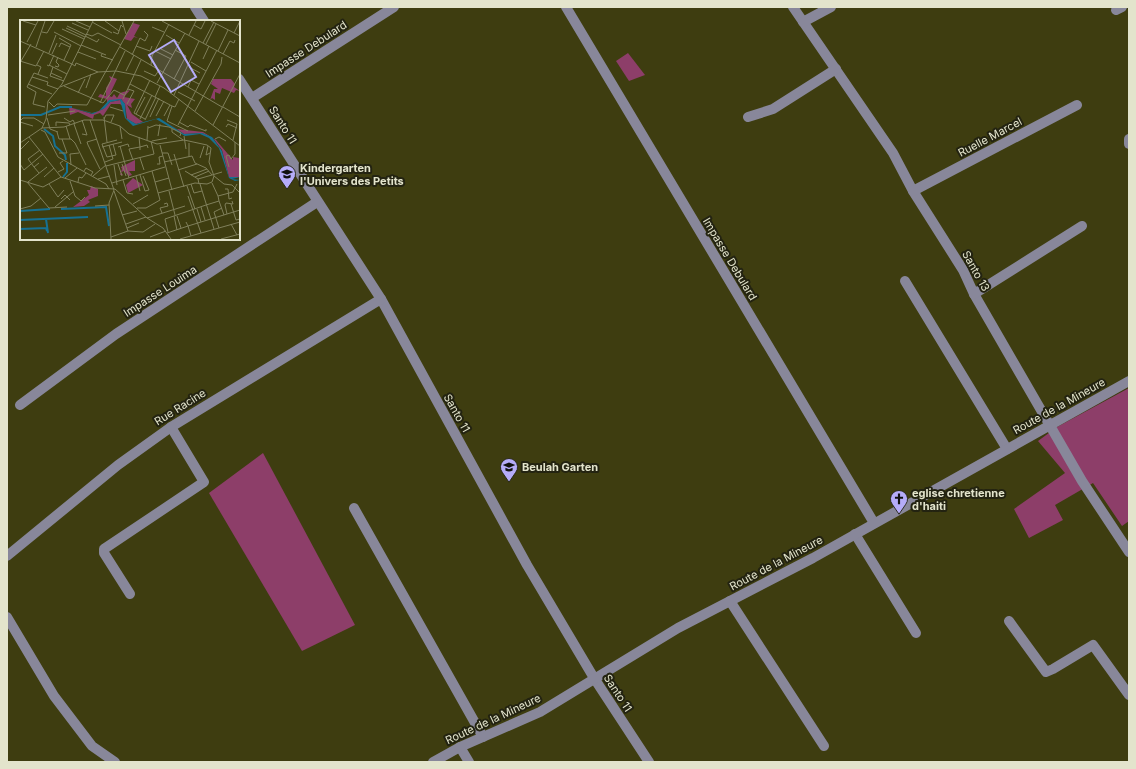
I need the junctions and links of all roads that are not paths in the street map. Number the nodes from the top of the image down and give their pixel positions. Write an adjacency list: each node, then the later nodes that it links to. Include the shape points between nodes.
1 (196, 7): 6 (street)
2 (394, 7): 10 (street, Impasse Debulard)
3 (566, 7): 27 (street, Impasse Debulard)
4 (793, 7): 7 (street, Santo 13)
5 (831, 7): 7 (street)
6 (203, 20)
7 (803, 22): 8 (street, Santo 13)
8 (836, 69): 12 (street, via 773,108); 15 (street, Santo 13, via 893,153)
9 (240, 80): 10 (street, Santo 11)
10 (252, 98): 16 (street, Santo 11)
11 (1078, 105): 15 (street, Ruelle Marcel)
12 (748, 117)
13 (1129, 139): 14 (street)
14 (1129, 144)
15 (913, 191): 19 (street, Santo 13, via 963,270)
16 (317, 202): 20 (street, Santo 11); 22 (street, Impasse Louima, via 116,334)
17 (1082, 226): 19 (street)
18 (905, 281): 25 (street)
19 (974, 294): 23 (street, Santo 13)
20 (381, 300): 24 (street, Rue Racine); 36 (street, Santo 11, via 527,565)
21 (1129, 381): 23 (street, Route de la Mineure)
22 (20, 405)
23 (1050, 425): 25 (street, Route de la Mineure); 29 (street, Santo 13, via 1082,481)
24 (171, 427): 30 (street, Rue Racine, via 118,465); 31 (street, via 204,482 104,549 104,553)
25 (1007, 449): 27 (street, Route de la Mineure)
26 (354, 508): 38 (street)
27 (874, 523): 28 (street, Route de la Mineure)
28 (855, 534): 32 (street, Route de la Mineure); 35 (street)
29 (1129, 552)
30 (7, 556)
31 (130, 594)
32 (730, 601): 36 (street, Route de la Mineure, via 678,628); 39 (street)
33 (7, 618): 41 (street, via 54,696 92,746)
34 (1009, 621): 37 (street, via 1046,672 1093,645)
35 (916, 633)
36 (594, 678): 38 (street, Route de la Mineure, via 540,712); 44 (street, Santo 11)
37 (1129, 695)
38 (483, 737): 40 (street, Route de la Mineure)
39 (824, 746)
40 (460, 747): 42 (street, Route de la Mineure); 43 (street)
41 (115, 762)
42 (432, 762)
43 (469, 762)
44 (649, 762)

